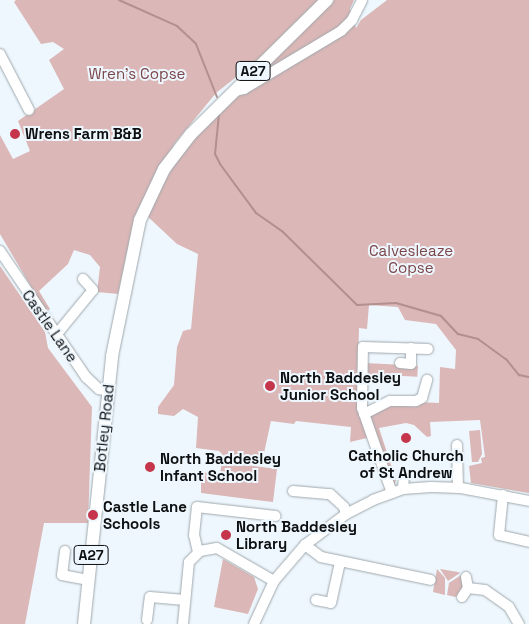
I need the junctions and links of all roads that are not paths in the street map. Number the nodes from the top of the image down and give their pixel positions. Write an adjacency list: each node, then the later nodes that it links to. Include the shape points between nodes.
1 (327, 0): 4 (main road, A27)
2 (362, 0): 4 (street, via 352,20 341,31 244,89)
3 (0, 54): 5 (street)
4 (231, 91): 13 (main road, Botley Road / A27, via 190,134 168,164 136,234)
5 (29, 110)
6 (0, 251): 8 (street, Castle Lane)
7 (83, 279): 8 (street, via 93,290)
8 (56, 335): 13 (street, Castle Lane, via 94,385)
9 (411, 348): 10 (street); 11 (street, via 411,364); 14 (street, via 363,347 360,394)
10 (428, 349)
11 (400, 363)
12 (427, 380): 14 (street, via 422,398 390,401)
13 (108, 390): 30 (main road, Botley Road / A27)
14 (364, 414): 20 (street)
15 (457, 445): 17 (street)
16 (404, 476): 18 (street)
17 (458, 488): 18 (street); 21 (street)
18 (403, 490): 20 (street)
19 (293, 491): 23 (street, via 330,494 344,507)
20 (392, 493): 23 (street)
21 (503, 495): 22 (street); 25 (street, via 499,535)
22 (529, 501)
23 (346, 514): 26 (street)
24 (275, 516): 28 (street, via 197,507 194,535)
25 (529, 542)
26 (305, 545): 29 (street, via 313,553); 32 (street)
27 (65, 551): 30 (street, via 62,575)
28 (198, 552): 32 (street, via 217,548); 34 (street, via 189,562)
29 (340, 562): 31 (street); 35 (street, via 331,604)
30 (88, 580): 37 (main road, Botley Road / A27)
31 (431, 580)
32 (274, 581): 39 (street)
33 (465, 587): 40 (street, via 498,596)
34 (185, 600): 36 (street, via 150,597); 38 (street)
35 (316, 600)
36 (147, 620)
37 (84, 624)
38 (183, 624)
39 (254, 624)
40 (519, 624)

